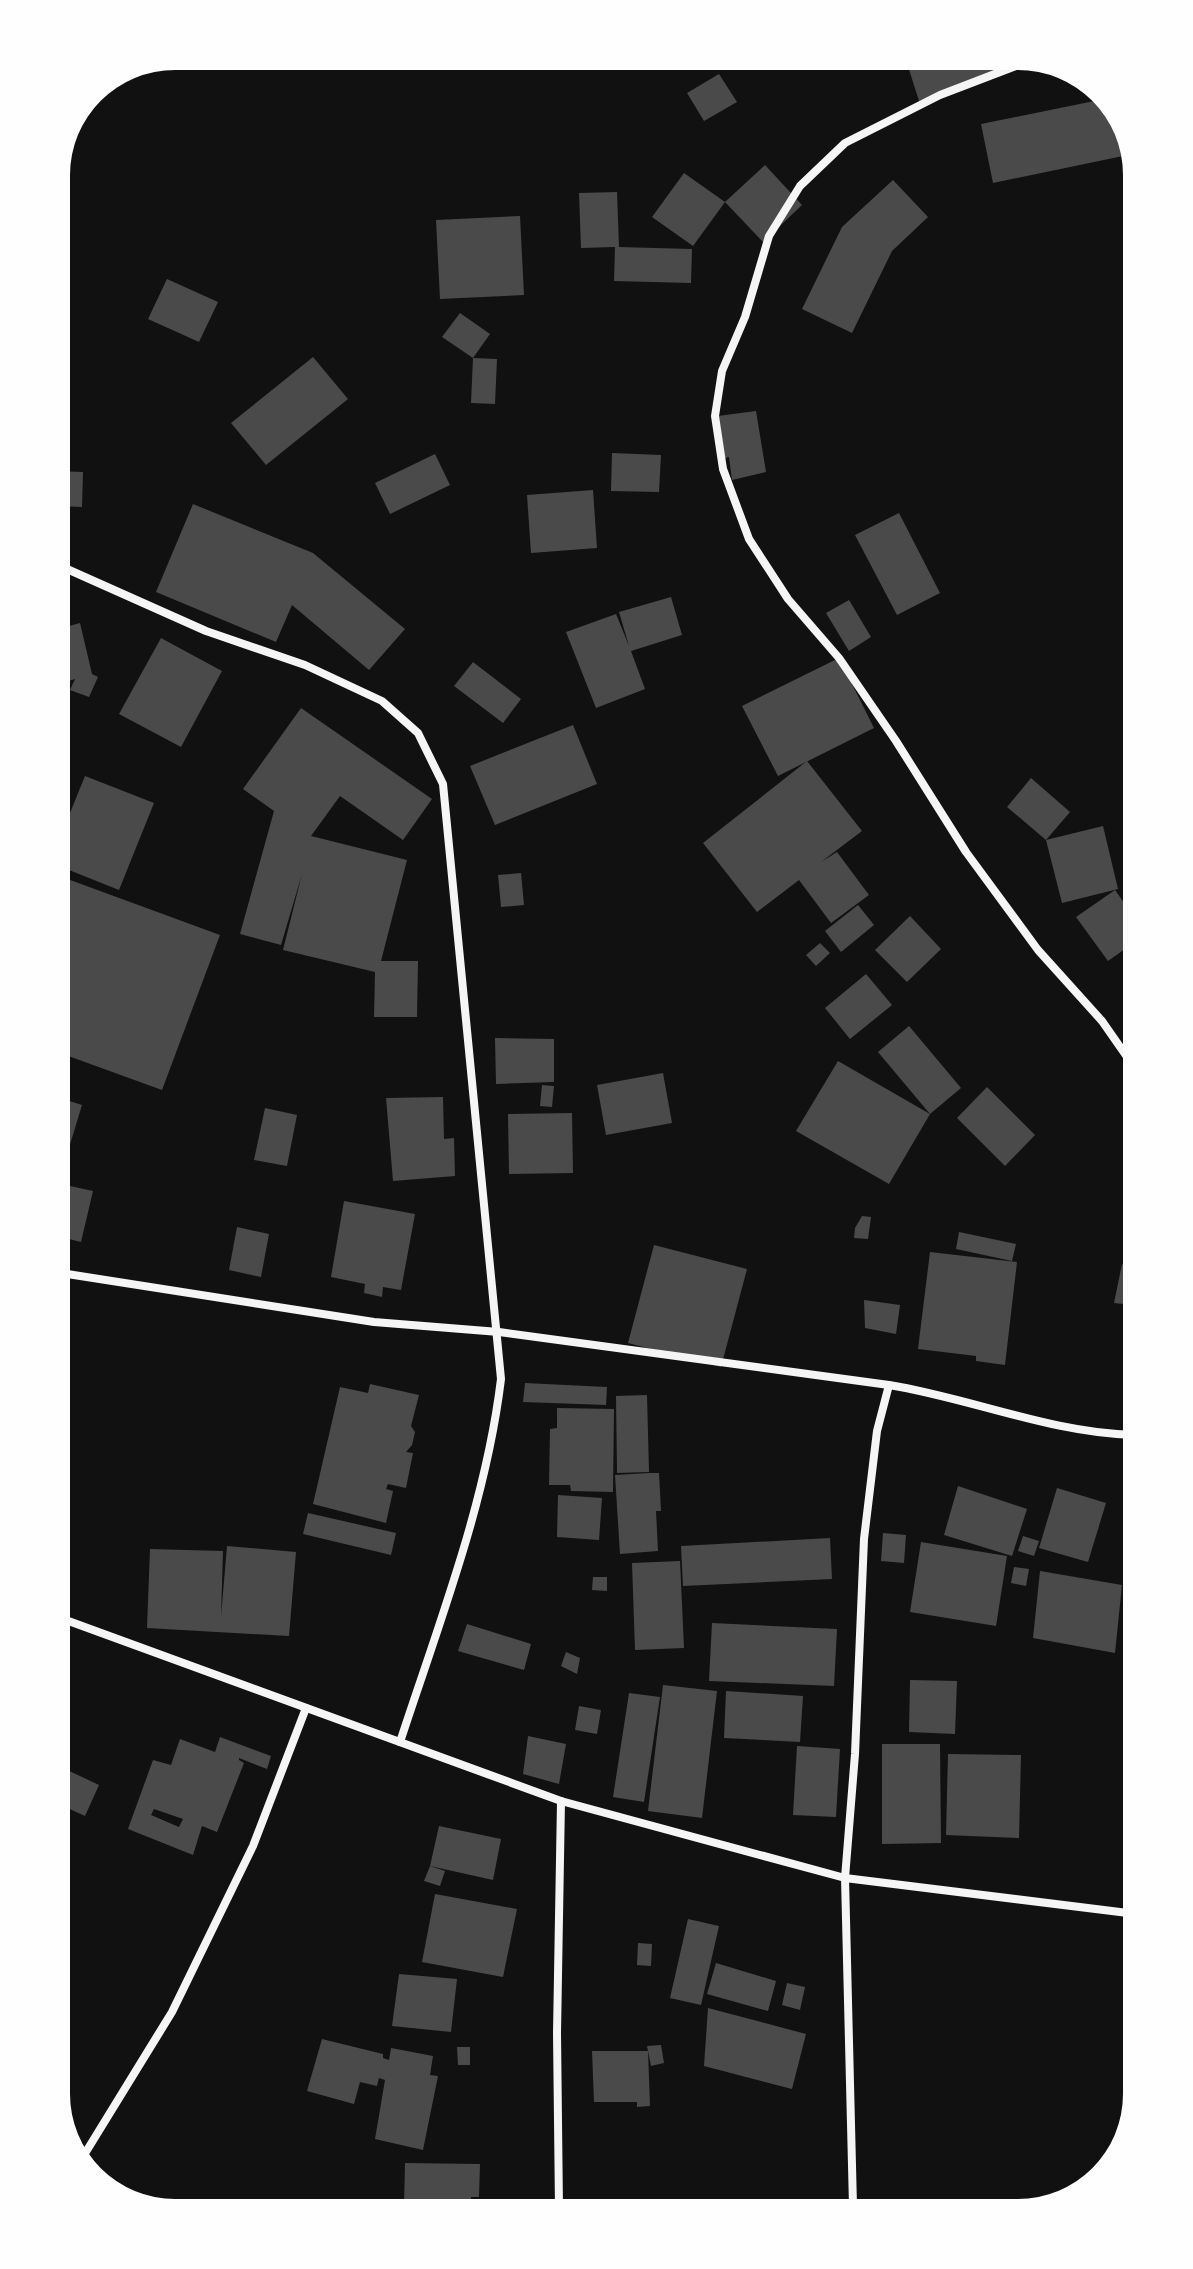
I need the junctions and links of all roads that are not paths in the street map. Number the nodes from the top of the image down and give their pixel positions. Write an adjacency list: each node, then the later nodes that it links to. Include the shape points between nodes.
1 (1005, 70): 3 (street, via 940,95 845,143 800,186 769,236 722,371 715,416 723,469 749,539 788,599 839,658 966,852 1038,950)
2 (70, 570): 5 (street, via 206,631 305,665 382,701 418,733 443,784)
3 (1123, 1051)
4 (70, 1274): 5 (street, via 374,1322)
5 (499, 1332): 6 (street); 10 (street, via 501,1379 494,1434)
6 (889, 1385): 7 (street); 12 (street, via 877,1431 864,1539)
7 (1123, 1434)
8 (70, 1622): 9 (street)
9 (306, 1708): 10 (street); 14 (street, via 253,1846 172,2012)
10 (400, 1742): 11 (street)
11 (561, 1801): 12 (street); 15 (street)
12 (845, 1878): 13 (street); 16 (street)
13 (1123, 1912)
14 (87, 2150)
15 (559, 2199)
16 (853, 2199)

